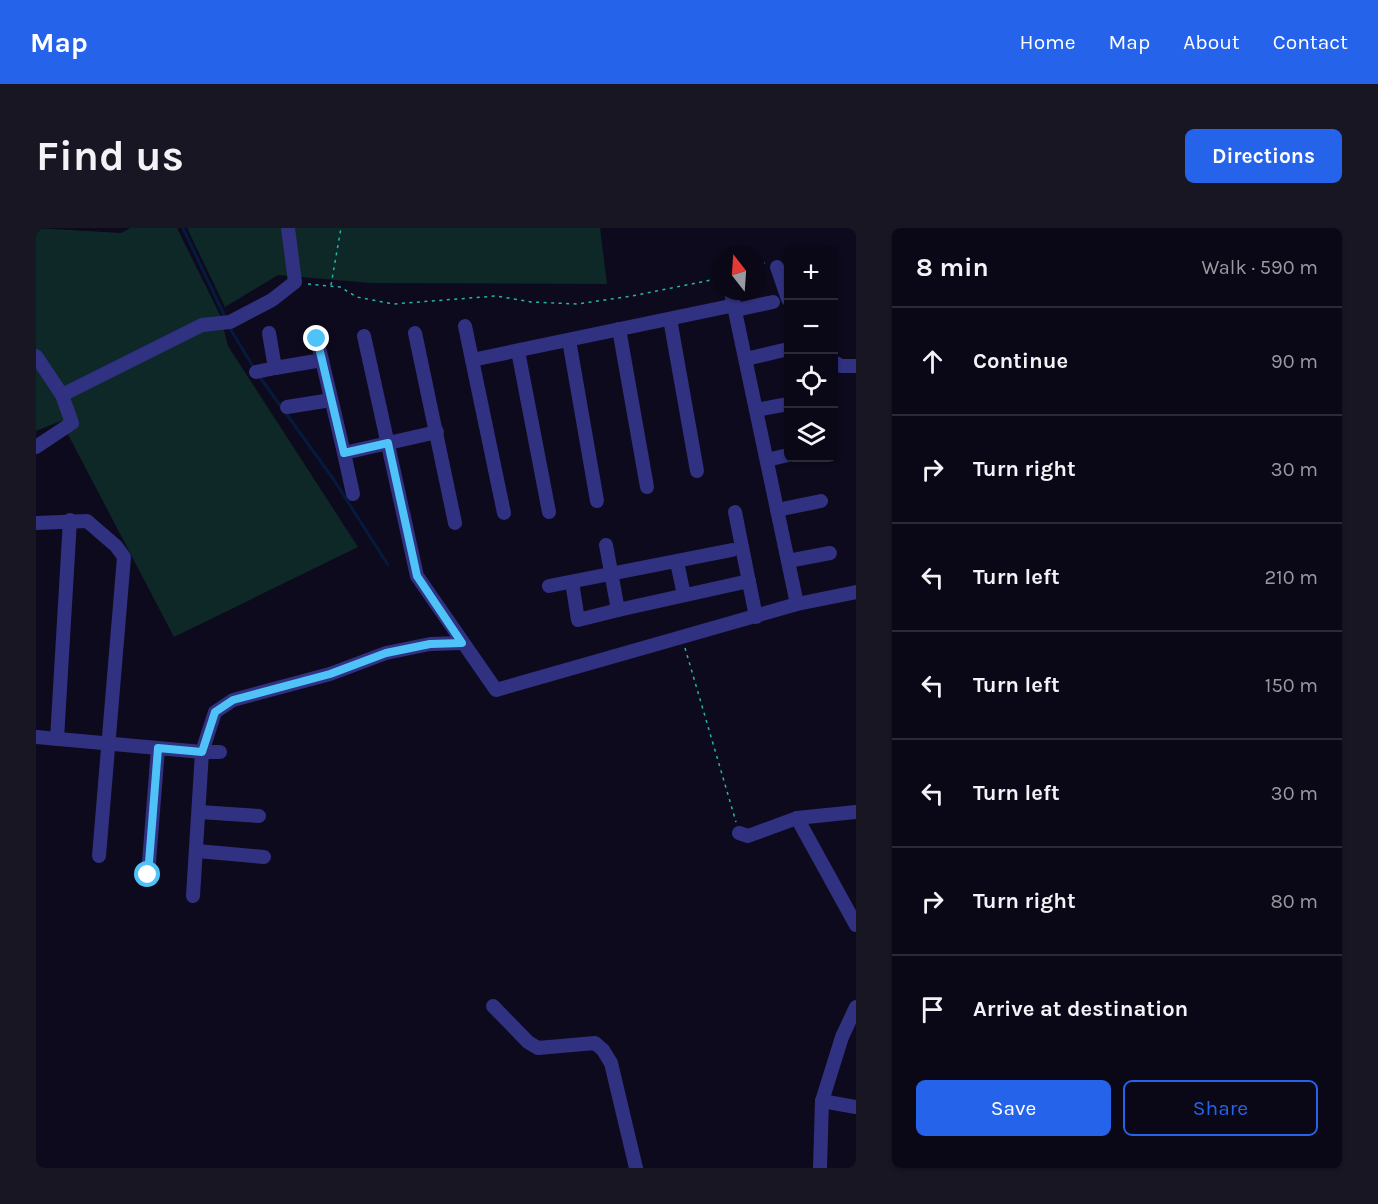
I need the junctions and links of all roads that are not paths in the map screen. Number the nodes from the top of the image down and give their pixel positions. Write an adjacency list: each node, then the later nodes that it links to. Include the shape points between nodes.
1 (288, 228): 24 (street, via 295,282 272,300 230,321 202,325)
2 (777, 267): 3 (street)
3 (784, 286)
4 (734, 302): 5 (street); 6 (street); 17 (street)
5 (773, 302)
6 (670, 319): 8 (street); 35 (street)
7 (465, 326): 19 (street)
8 (619, 330): 13 (street); 36 (street)
9 (269, 333): 22 (street)
10 (415, 333): 29 (street)
11 (364, 336): 30 (street)
12 (317, 339): 18 (street)
13 (569, 340): 15 (street); 38 (street)
14 (784, 350): 17 (street)
15 (518, 351): 19 (street); 41 (street)
16 (36, 356): 24 (street)
17 (746, 359): 28 (street)
18 (322, 360): 22 (street); 25 (street)
19 (472, 360): 43 (street)
20 (838, 364): 21 (street)
21 (856, 366)
22 (275, 368): 23 (street)
23 (256, 372)
24 (62, 395): 31 (street, via 72,423)
25 (332, 400): 27 (street); 32 (street)
26 (784, 405): 28 (street)
27 (287, 407)
28 (756, 410): 34 (street)
29 (437, 432): 30 (street); 46 (street)
30 (388, 443): 32 (street); 61 (street, via 417,576)
31 (36, 447)
32 (344, 453): 37 (street)
33 (784, 456): 34 (street)
34 (767, 460): 40 (street)
35 (697, 471)
36 (647, 487)
37 (353, 494)
38 (597, 501)
39 (821, 501): 40 (street)
40 (777, 510): 50 (street)
41 (549, 512)
42 (735, 512): 53 (street)
43 (504, 513)
44 (70, 520): 45 (street); 63 (street); 64 (street, via 87,521 124,557)
45 (36, 523)
46 (455, 523)
47 (606, 545): 52 (street)
48 (732, 550): 51 (street)
49 (830, 553): 50 (street)
50 (788, 561): 58 (street)
51 (677, 562): 52 (street); 57 (street)
52 (611, 574): 54 (street); 59 (street)
53 (749, 581): 57 (street); 60 (street)
54 (572, 582): 55 (street); 59 (street, via 578,620)
55 (549, 586)
56 (856, 592): 58 (street)
57 (684, 596): 59 (street)
58 (797, 604): 60 (street)
59 (618, 610)
60 (756, 617): 61 (street, via 496,690)
61 (462, 643): 66 (street, via 430,644 386,653 330,674 233,700 215,712)
62 (36, 737): 63 (street)
63 (57, 739): 64 (street)
64 (110, 744): 65 (street); 74 (street)
65 (158, 748): 66 (street); 76 (street)
66 (202, 752): 67 (street); 69 (street)
67 (220, 752)
68 (856, 812): 71 (street)
69 (200, 813): 70 (street); 73 (street)
70 (259, 816)
71 (797, 818): 72 (street, via 748,836); 78 (street)
72 (739, 833)
73 (197, 851): 75 (street); 77 (street)
74 (99, 856)
75 (264, 857)
76 (148, 875)
77 (193, 896)
78 (855, 926)
79 (494, 1006): 83 (street, via 538,1048 595,1043 603,1050 611,1063)
80 (856, 1007): 81 (street)
81 (822, 1101): 82 (street); 84 (street)
82 (856, 1107)
83 (636, 1168)
84 (820, 1168)

